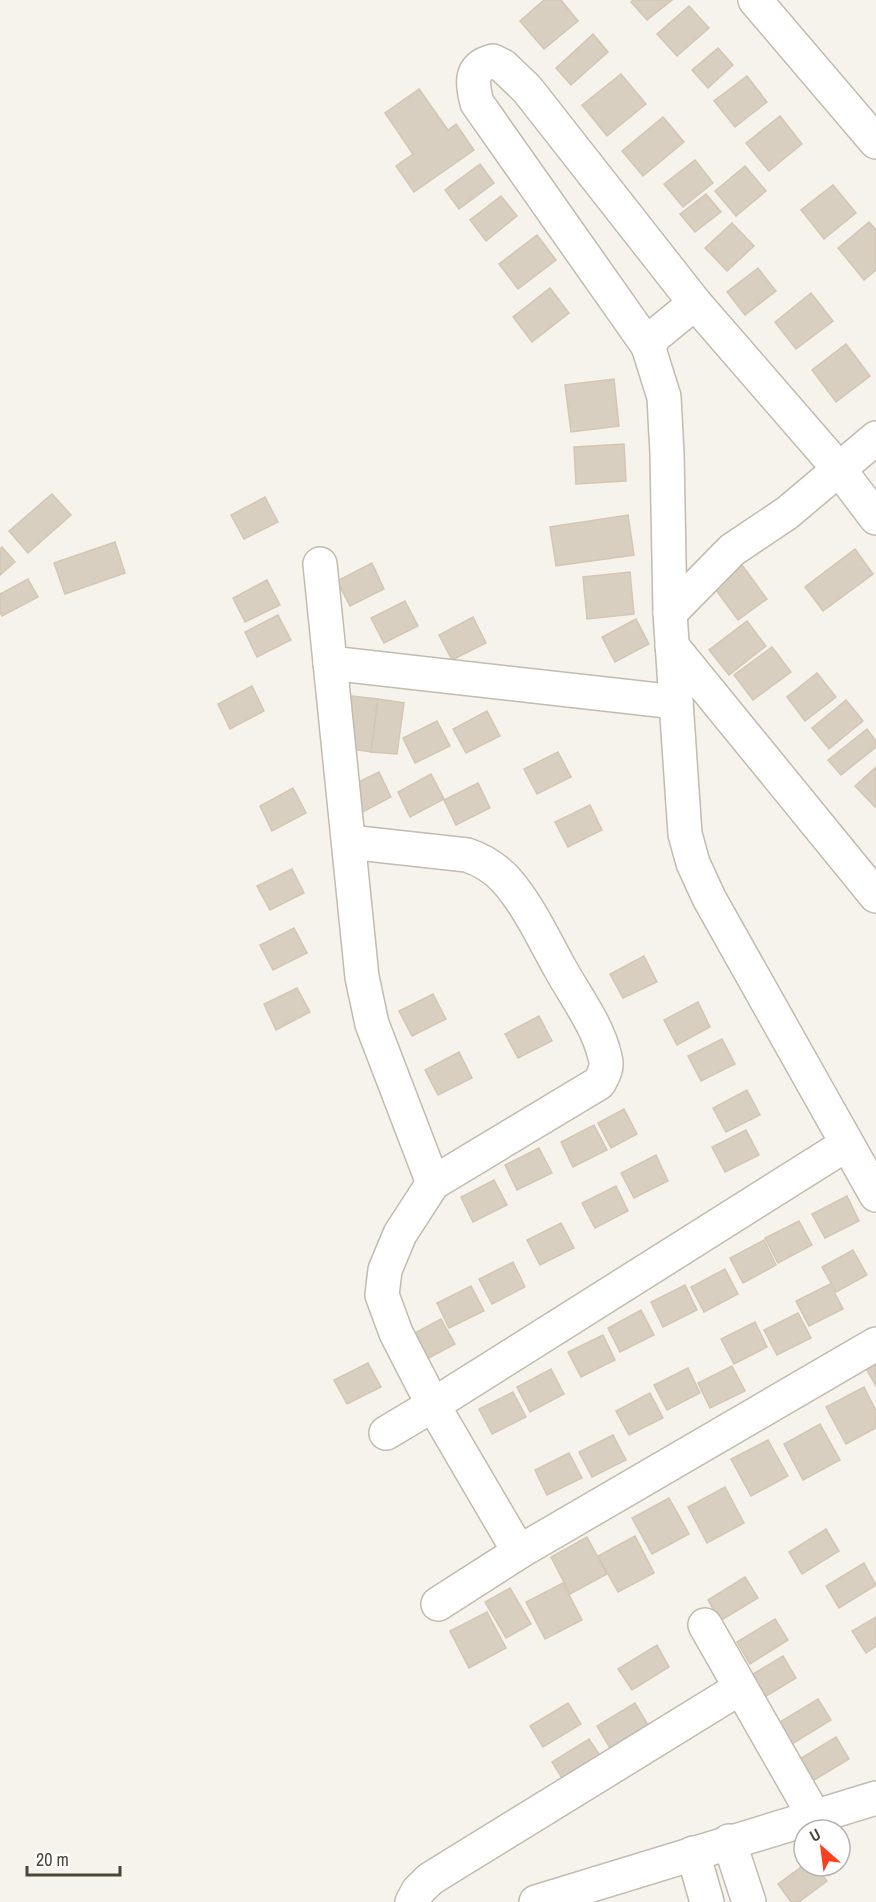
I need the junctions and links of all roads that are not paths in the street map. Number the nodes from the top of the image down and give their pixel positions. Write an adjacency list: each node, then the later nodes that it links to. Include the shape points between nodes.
1 (755, 0): 2 (street)
2 (876, 142)
3 (695, 303): 4 (street); 4 (street, via 527,89 493,60 483,63 475,73 477,104); 6 (street)
4 (648, 346): 9 (street, via 664,397)
5 (876, 438): 6 (street)
6 (839, 469): 7 (street); 9 (street, via 787,513 732,550)
7 (876, 518)
8 (320, 564): 11 (street)
9 (670, 614): 10 (street)
10 (672, 646): 12 (street); 14 (street)
11 (330, 663): 12 (street); 13 (street)
12 (676, 702): 15 (street, via 685,834 693,863)
13 (349, 842): 16 (street, via 362,977 372,1024); 16 (street, via 467,855 493,868 521,900 587,1016 606,1058 600,1083)
14 (876, 896)
15 (847, 1144): 17 (street); 19 (street)
16 (433, 1183): 19 (street, via 400,1234 385,1270 382,1295 396,1333)
17 (876, 1195)
18 (876, 1344): 21 (street)
19 (433, 1405): 20 (street); 21 (street)
20 (386, 1433)
21 (519, 1552): 22 (street)
22 (438, 1604)
23 (705, 1625): 24 (street)
24 (740, 1688): 26 (street); 29 (street, via 430,1879)
25 (876, 1798): 26 (street)
26 (814, 1816): 27 (street)
27 (729, 1842): 28 (street); 32 (street)
28 (693, 1853): 30 (street); 31 (street)
29 (412, 1902)
30 (536, 1902)
31 (707, 1902)
32 (749, 1902)

